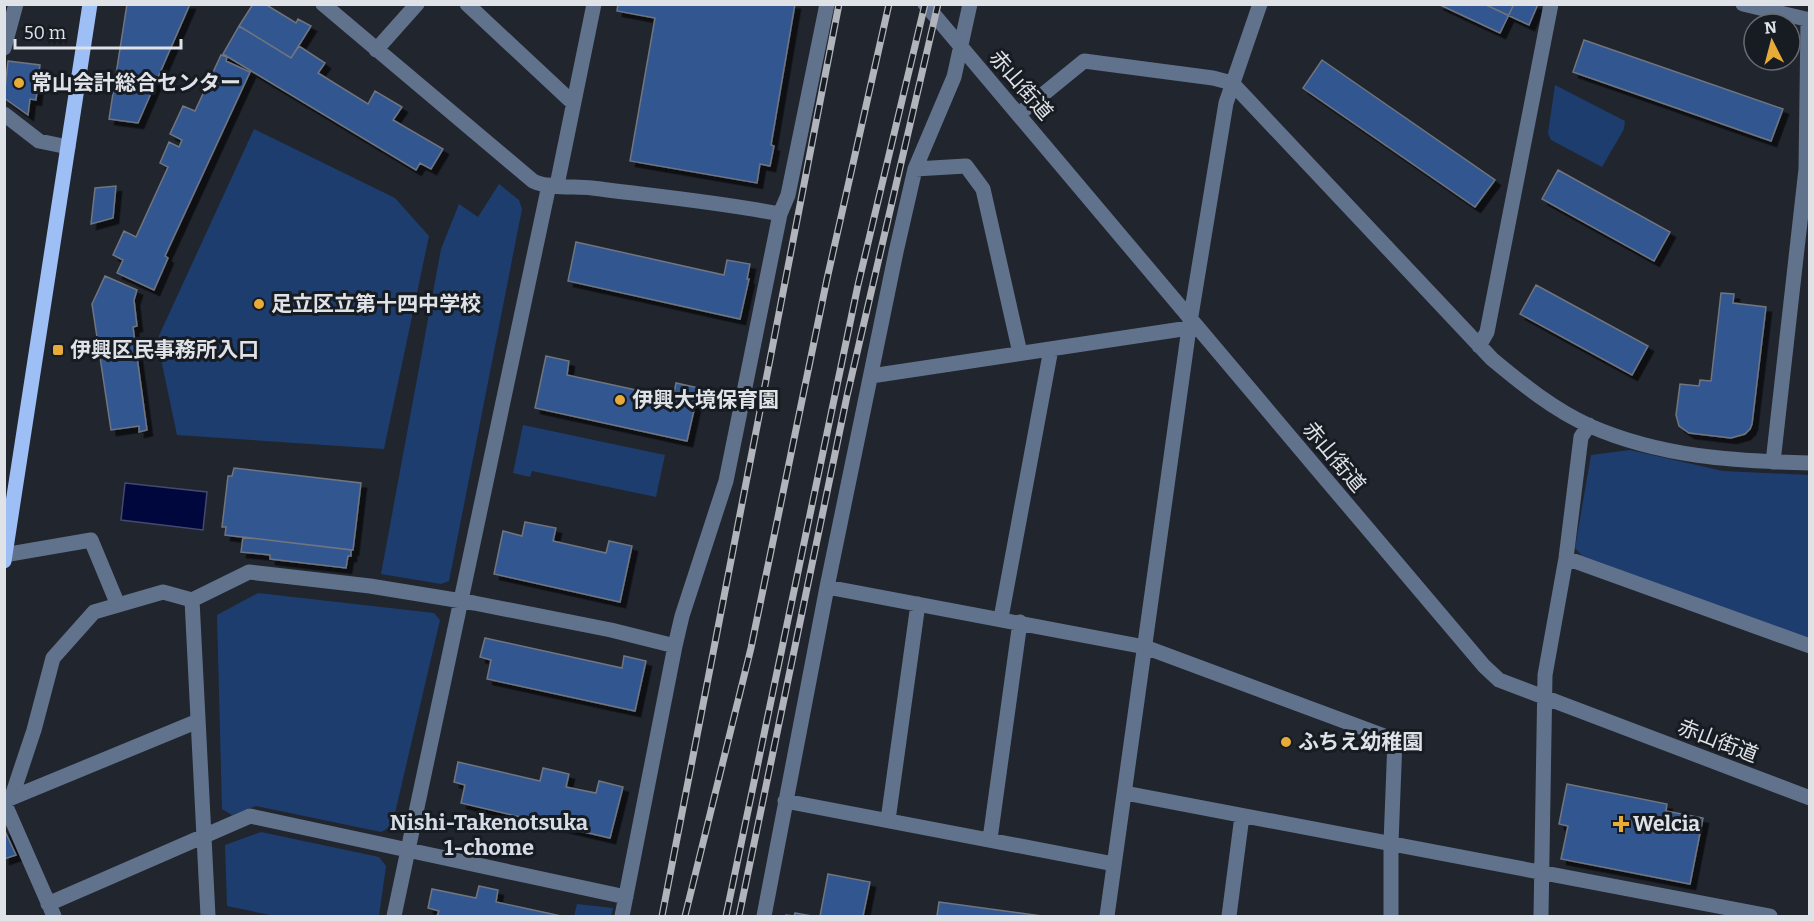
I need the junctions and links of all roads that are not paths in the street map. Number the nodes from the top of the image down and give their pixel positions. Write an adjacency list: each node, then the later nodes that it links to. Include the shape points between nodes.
1 (16, 4): 14 (street)
2 (90, 4): 21 (main road)
3 (323, 4): 16 (street)
4 (417, 4): 16 (street)
5 (467, 4): 18 (street)
6 (594, 4): 18 (street)
7 (827, 4): 25 (street, via 788,195)
8 (925, 4): 15 (street, 赤山街道)
9 (970, 4): 15 (street)
10 (1260, 4): 17 (street)
11 (1551, 4): 27 (street, via 1487,332)
12 (1743, 4): 13 (street)
13 (1809, 20): 23 (street)
14 (4, 48)
15 (962, 48): 20 (street, 赤山街道); 22 (street)
16 (376, 50): 24 (street, via 533,180)
17 (1232, 83): 20 (street, via 1084,61); 26 (street); 27 (street)
18 (573, 103): 24 (street)
19 (4, 114): 21 (street, via 39,141)
20 (1019, 114): 26 (street, 赤山街道)
21 (68, 147): 34 (main road)
22 (915, 169): 29 (street, via 966,166 983,189); 30 (street)
23 (1808, 169): 32 (street)
24 (553, 185): 25 (street); 38 (street)
25 (780, 214): 43 (street, via 726,481)
26 (1190, 323): 28 (street); 45 (street); 46 (street, 赤山街道, via 1484,666 1499,680)
27 (1479, 346): 31 (street, via 1526,387)
28 (1051, 348): 29 (street); 41 (street)
29 (1020, 353): 30 (street)
30 (871, 376): 36 (street)
31 (1589, 425): 32 (street, via 1679,453); 35 (street, via 1581,438)
32 (1773, 462): 33 (street)
33 (1809, 463)
34 (5, 557): 40 (street, via 91,540)
35 (1566, 558): 44 (street); 46 (street)
36 (827, 587): 39 (street); 51 (street)
37 (192, 600): 38 (street, via 249,572); 40 (street, via 163,592); 47 (street)
38 (462, 601): 43 (street); 57 (street)
39 (918, 604): 41 (street); 53 (street)
40 (118, 605): 49 (street, via 94,612 53,658 34,730)
41 (1002, 618): 42 (street)
42 (1020, 622): 45 (street); 55 (street)
43 (675, 646): 60 (street)
44 (1809, 646)
45 (1145, 647): 48 (street); 56 (street, via 1395,740)
46 (1544, 698): 50 (street, 赤山街道); 59 (street)
47 (198, 721): 49 (street); 54 (street)
48 (1125, 793): 52 (street); 58 (street)
49 (10, 796): 61 (street)
50 (1809, 798)
51 (785, 801): 53 (street); 65 (street)
52 (1242, 816): 56 (street); 67 (street)
53 (888, 820): 55 (street)
54 (203, 837): 57 (street, via 250,816); 61 (street); 62 (street)
55 (990, 839): 58 (street)
56 (1391, 843): 59 (street); 68 (street)
57 (407, 849): 60 (street); 63 (street)
58 (1114, 864): 66 (street)
59 (1541, 874): 69 (street); 70 (street)
60 (626, 897): 64 (street)
61 (51, 910)
62 (208, 916)
63 (394, 916)
64 (622, 916)
65 (764, 916)
66 (1107, 916)
67 (1229, 916)
68 (1391, 916)
69 (1541, 916)
70 (1770, 916)

